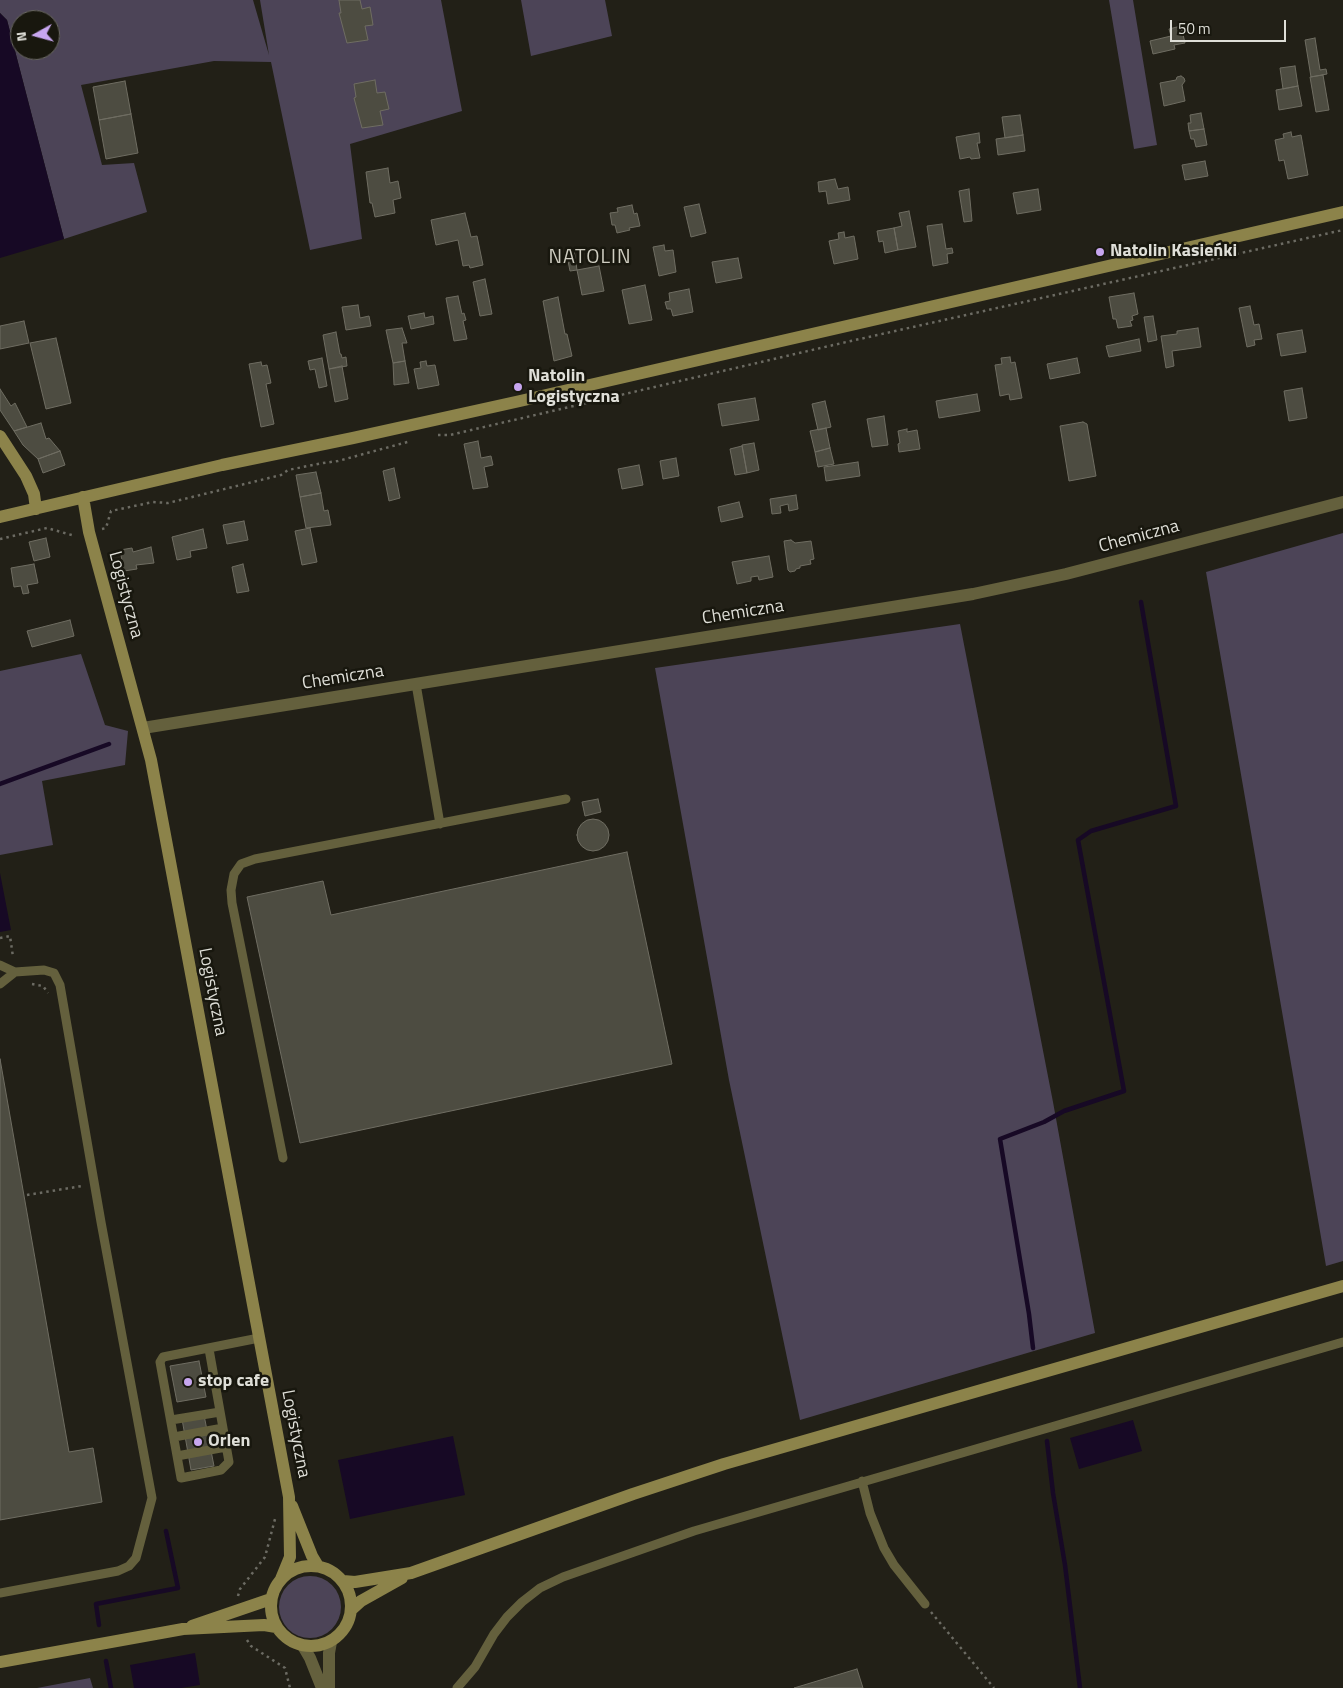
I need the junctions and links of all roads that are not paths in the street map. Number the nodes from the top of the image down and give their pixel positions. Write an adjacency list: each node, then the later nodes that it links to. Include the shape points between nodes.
1 (1343, 212): 3 (street, via 511,403)
2 (0, 436): 5 (street, via 26,476)
3 (83, 497): 5 (street); 8 (street, Logistyczna, via 89,532)
4 (1343, 502): 7 (street, Chemiczna, via 1066,574 973,594)
5 (36, 509): 6 (street)
6 (0, 517)
7 (416, 684): 8 (street, Chemiczna); 10 (lane)
8 (143, 728): 16 (street, Logistyczna)
9 (566, 799): 10 (lane)
10 (440, 824): 14 (lane, via 255,859 241,864 234,874 232,903)
11 (0, 966): 12 (lane)
12 (16, 972): 13 (lane); 31 (lane, via 44,970 54,973 60,985 152,1498 136,1558 129,1566 118,1571)
13 (0, 984)
14 (283, 1158)
15 (1343, 1286): 28 (street, via 724,1464)
16 (259, 1338): 18 (lane); 26 (street, Logistyczna)
17 (1343, 1342): 25 (lane)
18 (209, 1349): 19 (lane); 20 (lane, via 163,1357 160,1362)
19 (220, 1412): 20 (lane); 21 (lane)
20 (171, 1420): 22 (lane)
21 (223, 1428): 22 (lane); 23 (lane)
22 (174, 1437): 24 (lane)
23 (226, 1447): 24 (lane); 24 (lane, via 229,1462 221,1470 205,1474 181,1478)
24 (177, 1456)
25 (862, 1481): 33 (lane, via 884,1548); 42 (lane, via 694,1531 540,1588 507,1618)
26 (289, 1497): 27 (street, Logistyczna); 29 (street, Logistyczna, via 290,1557)
27 (318, 1566): 29 (street, via 304,1566); 30 (street)
28 (411, 1573): 30 (street); 34 (street)
29 (281, 1578): 32 (street)
30 (343, 1582): 34 (street, via 350,1595)
31 (0, 1593)
32 (271, 1599): 35 (street); 36 (street)
33 (925, 1604)
34 (351, 1610): 37 (street, via 348,1623)
35 (276, 1627): 36 (street); 38 (street, via 287,1640)
36 (183, 1629): 39 (street)
37 (331, 1642): 38 (street, via 322,1646); 41 (street)
38 (303, 1646): 40 (street)
39 (0, 1662)
40 (322, 1688)
41 (329, 1688)
42 (457, 1688)

